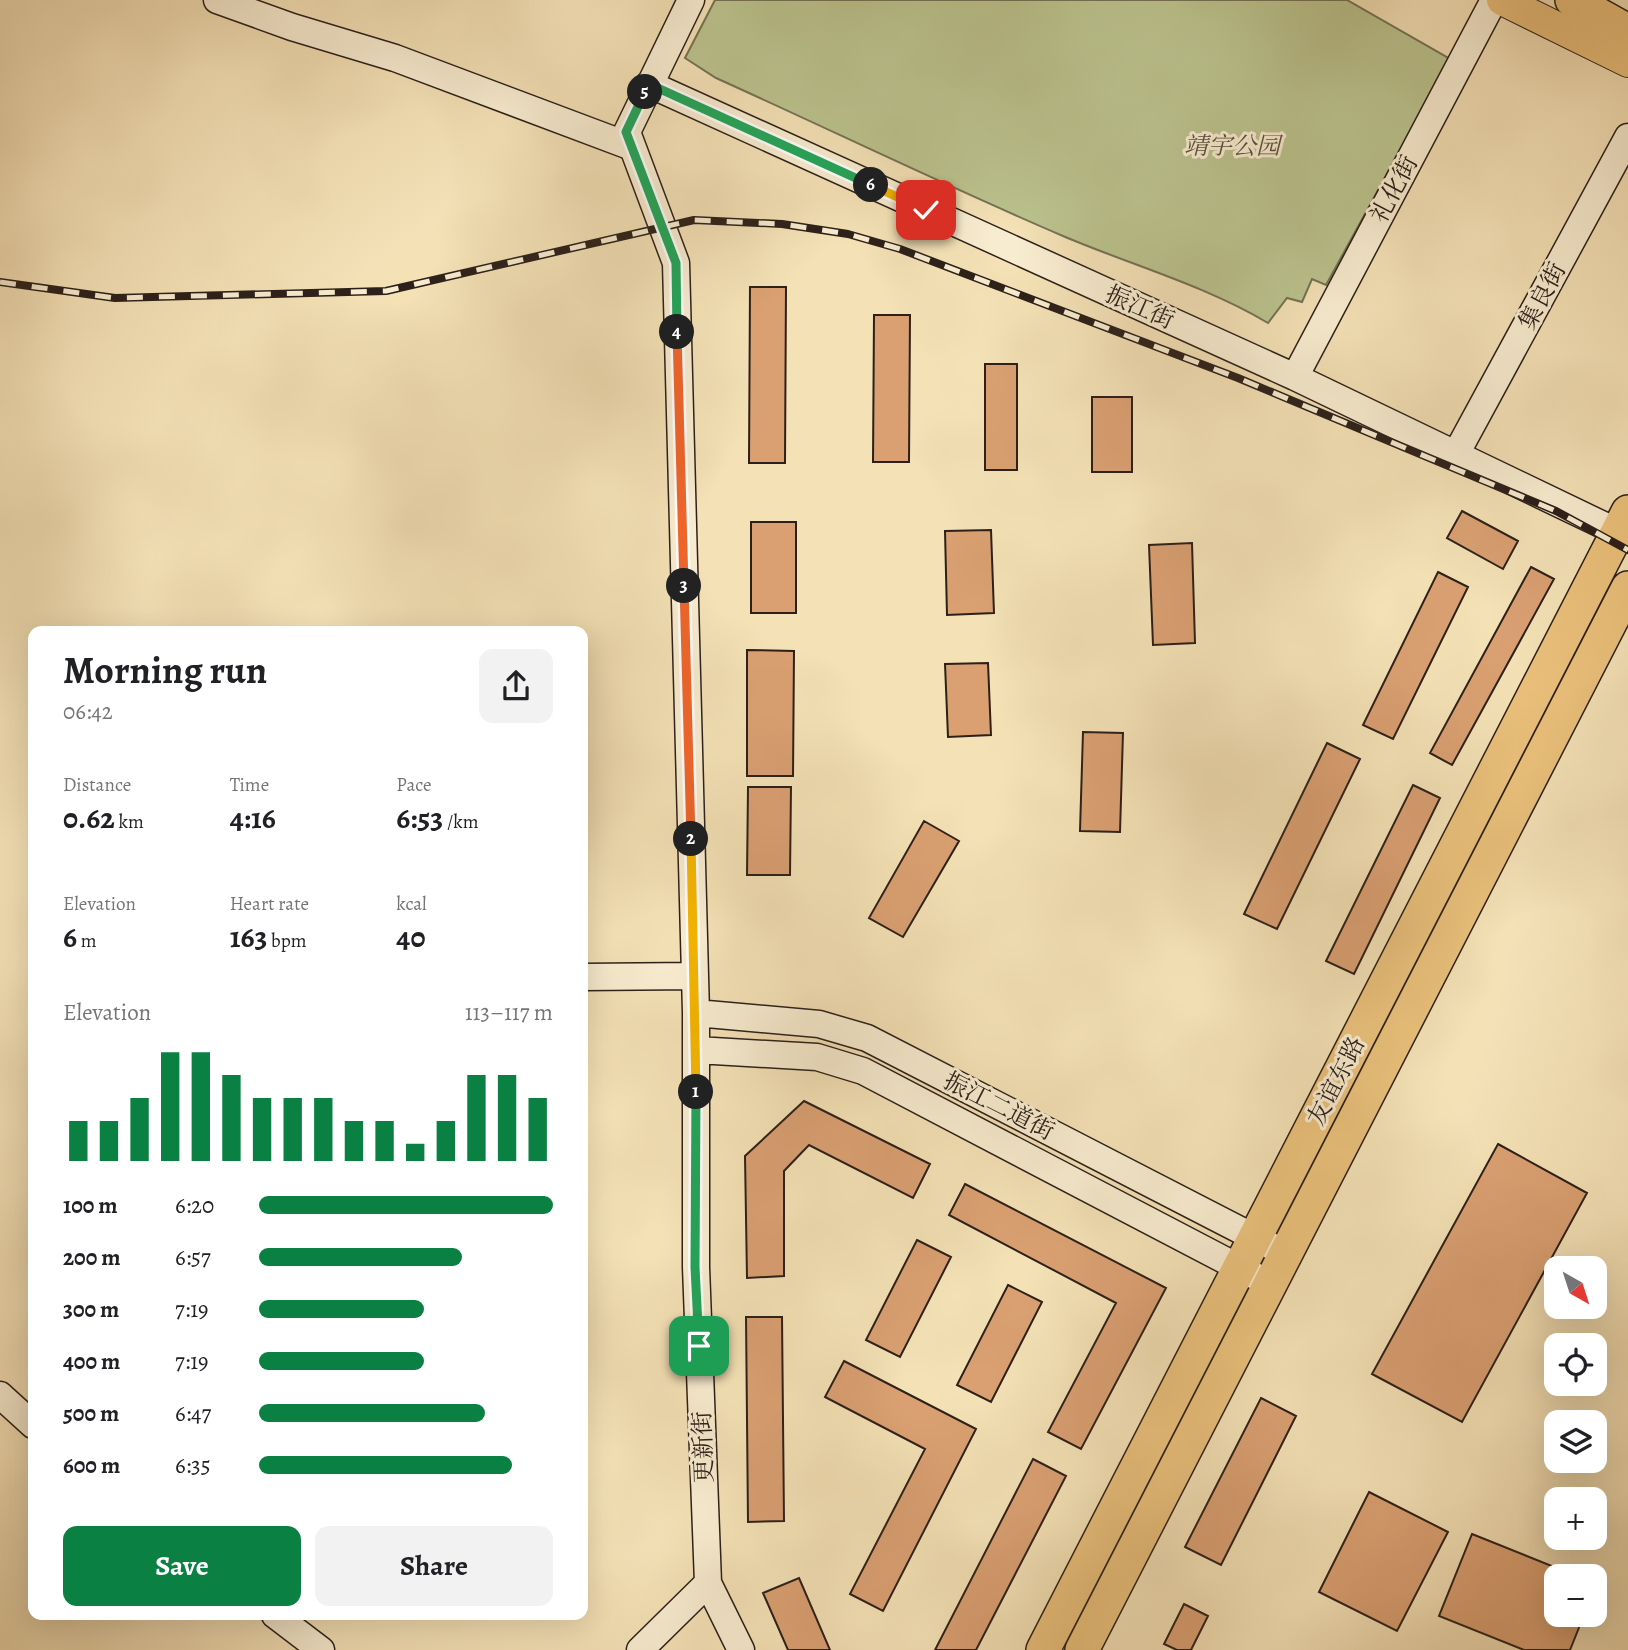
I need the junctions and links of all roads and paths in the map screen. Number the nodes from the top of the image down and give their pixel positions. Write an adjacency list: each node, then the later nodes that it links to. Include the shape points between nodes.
1 (217, 0): 11 (street)
2 (259, 0): 11 (street)
3 (691, 0): 9 (street)
4 (1494, 0): 12 (street, 礼化街)
5 (1502, 0): 8 (main road)
6 (1572, 0): 7 (highway)
7 (1628, 31)
8 (1628, 62)
9 (649, 84): 11 (street); 12 (street, 振江街)
10 (1628, 137): 13 (street, 集良街)
11 (629, 139): 16 (street, 更新街, via 676,263)
12 (1295, 377): 13 (street, 振江街)
13 (1456, 454): 14 (street, 振江街)
14 (1625, 527): 20 (highway, 友谊东路)
15 (1628, 588): 21 (highway, 友谊东路)
16 (695, 976): 17 (street); 18 (street, 更新街)
17 (588, 977)
18 (696, 1013): 19 (street, 更新街); 20 (street, 振江二道街, via 819,1024 867,1038)
19 (697, 1050): 22 (street, 振江二道街, via 817,1057 863,1071); 26 (street, 更新街, via 695,1267)
20 (1255, 1238): 21 (street, 振江二道街); 22 (highway, 友谊东路)
21 (1285, 1253): 23 (highway, 友谊东路)
22 (1240, 1269): 23 (street, 振江二道街); 31 (highway, 友谊东路)
23 (1269, 1283): 32 (highway, 友谊东路)
24 (0, 1395): 25 (street)
25 (28, 1420)
26 (708, 1583): 29 (street); 30 (street, 更新街)
27 (282, 1620): 28 (street)
28 (321, 1650)
29 (640, 1650)
30 (741, 1650)
31 (1044, 1650)
32 (1082, 1650)

